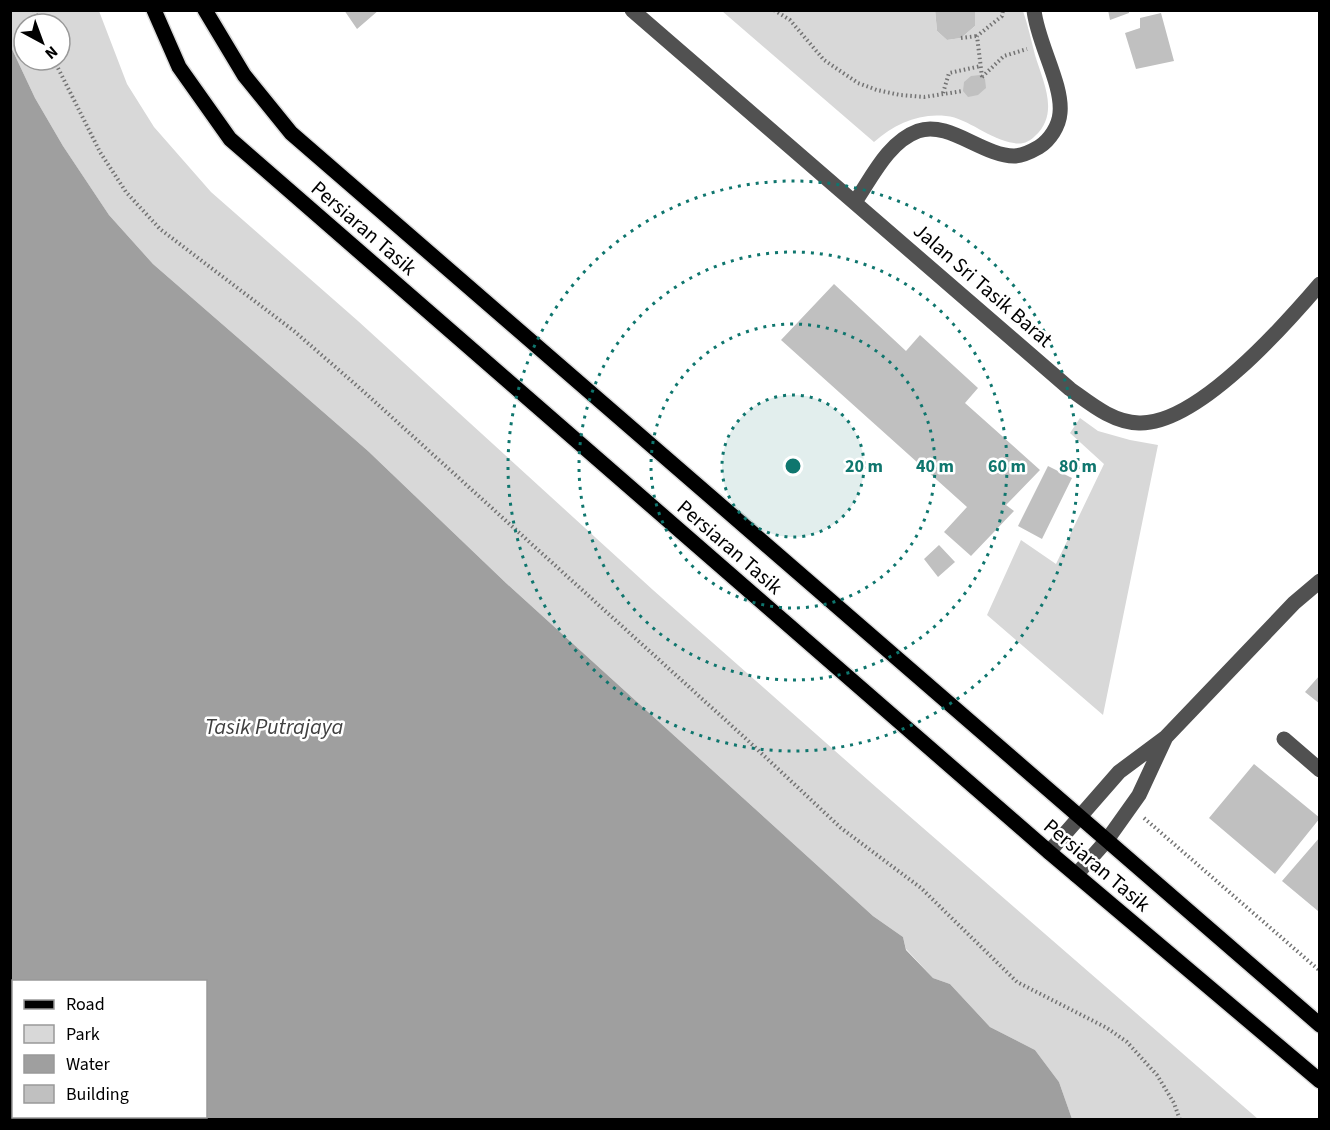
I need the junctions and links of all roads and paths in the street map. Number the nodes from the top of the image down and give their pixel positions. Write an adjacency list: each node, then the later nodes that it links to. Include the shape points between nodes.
1 (154, 10): 23 (main road, Persiaran Tasik, via 179,68 230,139)
2 (206, 10): 21 (main road, Persiaran Tasik, via 244,75 291,133)
3 (632, 10): 14 (street, Jalan Sri Tasik Barat)
4 (774, 10): 13 (path, via 790,20 824,60 858,83 900,95 924,97)
5 (1002, 10): 7 (path, via 1002,16)
6 (1034, 10): 14 (street, via 1059,98 1060,114 1047,142 1016,157 996,154 933,129 919,131 890,150)
7 (977, 36): 8 (path); 10 (path)
8 (961, 38)
9 (1033, 48): 10 (path, via 1004,56 982,77)
10 (981, 66): 13 (path, via 949,73)
11 (60, 72): 28 (path, via 100,152 126,192 160,229 294,331 363,391 841,828 921,888 1017,982 1107,1028 1126,1042 1157,1075)
12 (963, 91): 13 (path)
13 (943, 93)
14 (855, 202): 15 (street, Jalan Sri Tasik Barat, via 1070,389 1118,419 1140,423 1162,420 1185,409 1226,380)
15 (1320, 284)
16 (1320, 581): 17 (street, via 1294,603)
17 (1166, 737): 20 (street); 21 (street, via 1119,772)
18 (1284, 739): 19 (street)
19 (1320, 770)
20 (1131, 806): 22 (street); 25 (path)
21 (1081, 817): 22 (main road, Persiaran Tasik); 23 (street)
22 (1107, 840): 24 (street); 26 (main road, Persiaran Tasik)
23 (1049, 852): 24 (main road, Persiaran Tasik)
24 (1076, 875): 27 (main road, Persiaran Tasik)
25 (1320, 971)
26 (1320, 1025)
27 (1320, 1081)
28 (1180, 1119)

